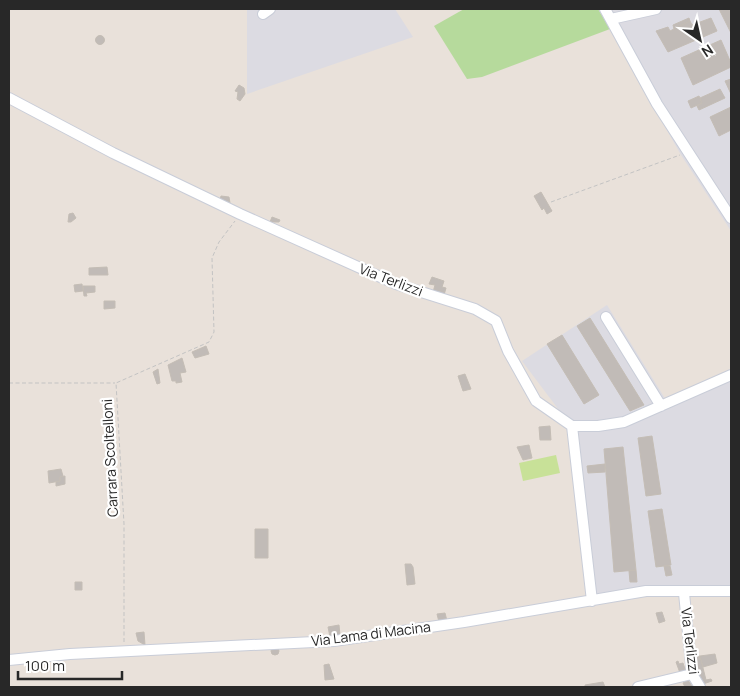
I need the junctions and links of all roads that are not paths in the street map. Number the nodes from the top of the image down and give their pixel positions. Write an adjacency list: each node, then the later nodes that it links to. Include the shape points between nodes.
1 (605, 9): 3 (street)
2 (656, 9): 3 (street)
3 (611, 19): 5 (street, via 657,104)
4 (9, 98): 9 (street, Via Terlizzi, via 240,214 396,284 475,309 496,321 508,352 536,401)
5 (731, 218)
6 (606, 317): 8 (street)
7 (731, 375): 8 (street)
8 (661, 406): 9 (street, via 624,422)
9 (572, 426): 12 (street)
10 (731, 591): 11 (street, Via Lama di Macina)
11 (684, 593): 12 (street, Via Lama di Macina, via 646,591); 14 (street, Via Terlizzi)
12 (592, 600): 13 (street, Via Lama di Macina, via 334,641)
13 (9, 660)
14 (692, 674): 15 (street); 16 (street, Via Terlizzi)
15 (638, 687)
16 (700, 687)

